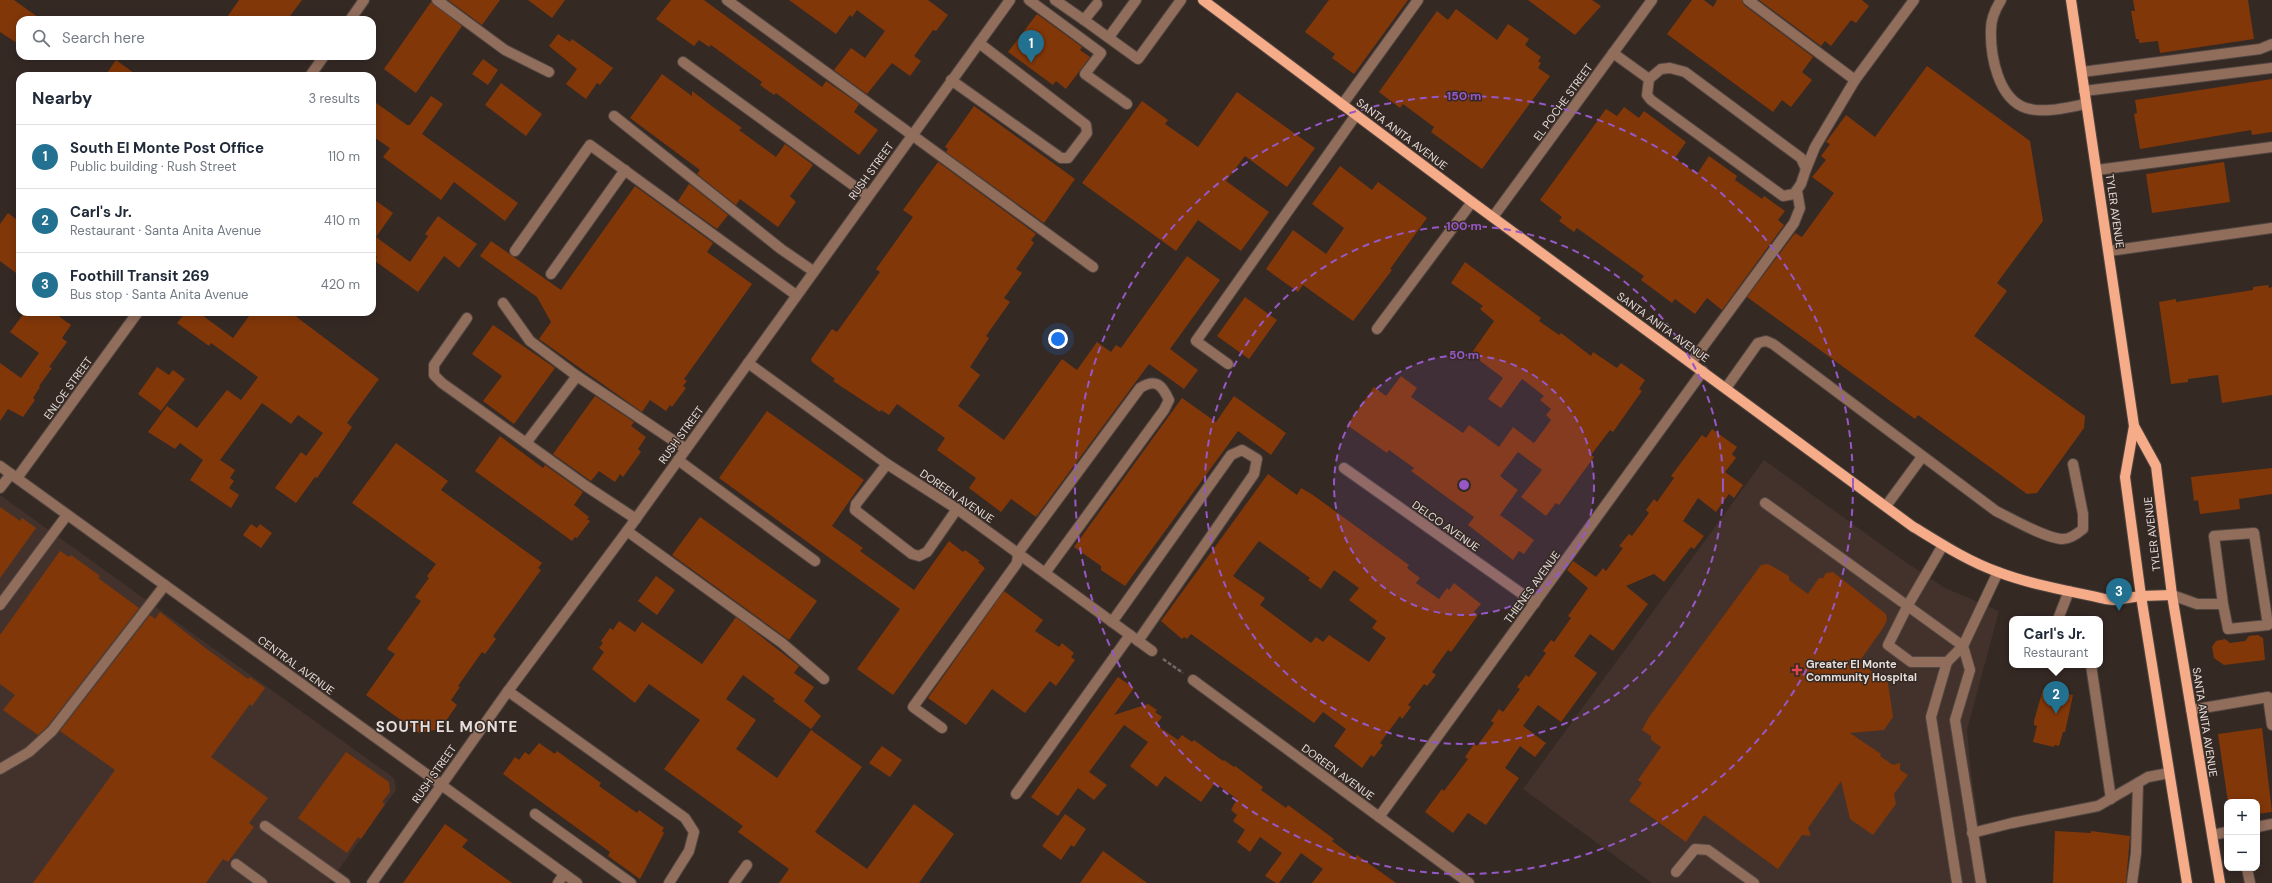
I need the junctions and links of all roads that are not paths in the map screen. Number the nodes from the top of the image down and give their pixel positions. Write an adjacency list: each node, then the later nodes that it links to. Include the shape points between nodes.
1 (364, 0): 17 (street)
2 (437, 0): 27 (street, via 505,50)
3 (727, 0): 38 (street)
4 (1010, 0): 20 (street, RUSH STREET)
5 (1029, 0): 33 (street, via 1101,53 1085,74)
6 (1055, 0): 18 (street)
7 (1136, 0): 19 (street)
8 (1181, 0): 19 (street, via 1138,59)
9 (1203, 0): 35 (main road, SANTA ANITA AVENUE)
10 (1418, 0): 35 (street)
11 (1652, 0): 22 (street, EL POCHE STREET)
12 (1748, 0): 31 (street)
13 (1914, 0): 31 (street)
14 (2001, 0): 34 (street, via 1991,28 1997,76 2009,98 2026,108 2044,110)
15 (2071, 0): 28 (main road, TYLER AVENUE)
16 (1097, 4): 18 (street)
17 (353, 16)
18 (1084, 20): 19 (street)
19 (1108, 37)
20 (979, 43): 30 (street, RUSH STREET); 30 (street, via 1086,125 1087,133 1068,158 1061,158)
21 (2272, 44): 28 (street, via 2260,49)
22 (1613, 53): 29 (street); 46 (street, EL POCHE STREET)
23 (321, 60): 26 (street)
24 (682, 62): 44 (street)
25 (2272, 68): 32 (street)
26 (313, 72)
27 (549, 72)
28 (2082, 72): 32 (main road, TYLER AVENUE)
29 (1649, 79): 40 (street, via 1660,69 1670,68 1686,72 1801,158); 43 (street, via 1647,95 1651,100 1784,196 1794,194)
30 (952, 80): 38 (street, RUSH STREET)
31 (1855, 80): 40 (street, via 1815,147)
32 (2084, 91): 34 (main road, TYLER AVENUE)
33 (1127, 104)
34 (2086, 104): 42 (main road, TYLER AVENUE)
35 (1342, 105): 36 (main road, SANTA ANITA AVENUE)
36 (1356, 115): 45 (main road, SANTA ANITA AVENUE); 60 (street, via 1196,341)
37 (614, 116): 51 (street)
38 (912, 135): 44 (street, RUSH STREET); 50 (street)
39 (2272, 147): 42 (street)
40 (1806, 169): 43 (street)
41 (625, 170): 48 (street, via 590,144); 52 (street); 53 (street)
42 (2097, 170): 49 (main road, TYLER AVENUE)
43 (1797, 190): 59 (street, via 1800,208 1794,223)
44 (868, 196): 51 (street, RUSH STREET)
45 (1472, 202): 46 (main road, SANTA ANITA AVENUE); 57 (street)
46 (1493, 217): 59 (main road, SANTA ANITA AVENUE)
47 (2272, 228): 49 (street)
48 (515, 251)
49 (2109, 251): 64 (main road, TYLER AVENUE)
50 (1093, 267)
51 (813, 271): 53 (street, RUSH STREET)
52 (551, 274)
53 (796, 295): 58 (street, RUSH STREET)
54 (503, 303): 62 (street, via 530,341)
55 (135, 316): 73 (street, ENLOE STREET)
56 (467, 318): 65 (street, via 434,365 434,375)
57 (1377, 329)
58 (748, 363): 66 (street, RUSH STREET); 69 (street, DOREEN AVENUE)
59 (1691, 363): 61 (main road, SANTA ANITA AVENUE)
60 (1228, 364)
61 (1703, 371): 63 (main road, SANTA ANITA AVENUE); 90 (street, THIENES AVENUE)
62 (578, 376): 65 (street); 66 (street)
63 (1726, 388): 67 (street, via 1758,343 1766,341); 76 (main road, SANTA ANITA AVENUE)
64 (2134, 426): 88 (main road, TYLER AVENUE, via 2156,466); 89 (main road, TYLER AVENUE, via 2125,477)
65 (526, 443): 79 (street)
66 (686, 449): 68 (street, RUSH STREET)
67 (1922, 456): 70 (street, via 1996,511 2025,526 2061,539 2075,536 2083,529 2083,514); 76 (street)
68 (678, 460): 79 (street, RUSH STREET); 83 (street)
69 (887, 464): 77 (street, DOREEN AVENUE); 77 (street, via 856,504 856,510 912,554 918,556 927,552)
70 (2073, 464)
71 (0, 466): 73 (street, CENTRAL AVENUE)
72 (1344, 468): 90 (street, DELCO AVENUE)
73 (14, 476): 74 (street, ENLOE STREET); 78 (street, CENTRAL AVENUE)
74 (0, 488)
75 (1765, 503): 91 (street)
76 (1886, 506): 81 (main road, SANTA ANITA AVENUE)
77 (957, 510): 82 (street, DOREEN AVENUE)
78 (67, 515): 86 (street, CENTRAL AVENUE); 93 (street)
79 (636, 519): 80 (street, RUSH STREET)
80 (627, 531): 101 (street, via 782,643); 103 (street, RUSH STREET)
81 (1943, 545): 84 (main road, SANTA ANITA AVENUE); 91 (street)
82 (1018, 553): 85 (street, DOREEN AVENUE); 85 (street, via 1140,388 1149,383 1157,383 1169,400 1164,410); 106 (street, via 1017,563 913,707)
83 (815, 561)
84 (1998, 572): 87 (main road, SANTA ANITA AVENUE); 97 (street)
85 (1045, 573): 95 (street, DOREEN AVENUE)
86 (165, 585): 107 (street, via 52,731 29,752); 110 (street, CENTRAL AVENUE)
87 (2069, 591): 89 (main road, SANTA ANITA AVENUE, via 2114,600); 94 (street)
88 (2172, 595): 89 (main road, SANTA ANITA AVENUE); 92 (street, via 2197,604); 104 (main road, SANTA ANITA AVENUE)
89 (2141, 596): 108 (main road)
90 (1535, 603): 114 (street, THIENES AVENUE)
91 (1908, 604): 97 (street); 99 (street, via 1888,645 1911,662)
92 (2223, 604): 92 (street, via 2214,536 2254,533 2268,625 2228,629)
93 (0, 605)
94 (2059, 616)
95 (1112, 622): 96 (street, DOREEN AVENUE); 96 (street, via 1231,456 1242,450 1257,459 1254,474)
96 (1134, 638): 98 (street, DOREEN AVENUE); 111 (street)
97 (1963, 646): 99 (street); 118 (street, via 1970,670 1956,720)
98 (1152, 651)
99 (1948, 662): 136 (street, via 1931,718)
100 (2091, 668): 112 (street)
101 (824, 679)
102 (1193, 680): 114 (street, DOREEN AVENUE)
103 (508, 691): 110 (street, RUSH STREET); 132 (street, via 685,818 694,832 689,851)
104 (2191, 710): 105 (street, via 2268,697); 120 (main road, SANTA ANITA AVENUE)
105 (2272, 725)
106 (942, 728)
107 (0, 769)
108 (2169, 773): 109 (street, via 2148,776); 139 (main road)
109 (2138, 783): 112 (street); 138 (street, via 2136,853)
110 (440, 785): 125 (street, CENTRAL AVENUE); 128 (street, RUSH STREET)
111 (1016, 794)
112 (2111, 799): 118 (street, via 2098,806)
113 (535, 814): 131 (street)
114 (1379, 816): 134 (street, DOREEN AVENUE)
115 (2272, 824): 117 (street)
116 (265, 826): 127 (street)
117 (2260, 826)
118 (1972, 833): 137 (street)
119 (2224, 833): 120 (street)
120 (2212, 835): 140 (main road, SANTA ANITA AVENUE)
121 (236, 864): 126 (street)
122 (747, 866): 133 (street)
123 (2248, 871): 141 (street)
124 (1676, 872): 135 (street, via 1695,849 1708,850)
125 (564, 874): 129 (street); 130 (street, CENTRAL AVENUE)
126 (262, 883)
127 (345, 883)
128 (372, 883)
129 (558, 883)
130 (576, 883)
131 (631, 883)
132 (669, 883)
133 (734, 883)
134 (1469, 883)
135 (1754, 883)
136 (1957, 883)
137 (1981, 883)
138 (2132, 883)
139 (2187, 883)
140 (2220, 883)
141 (2250, 883)

